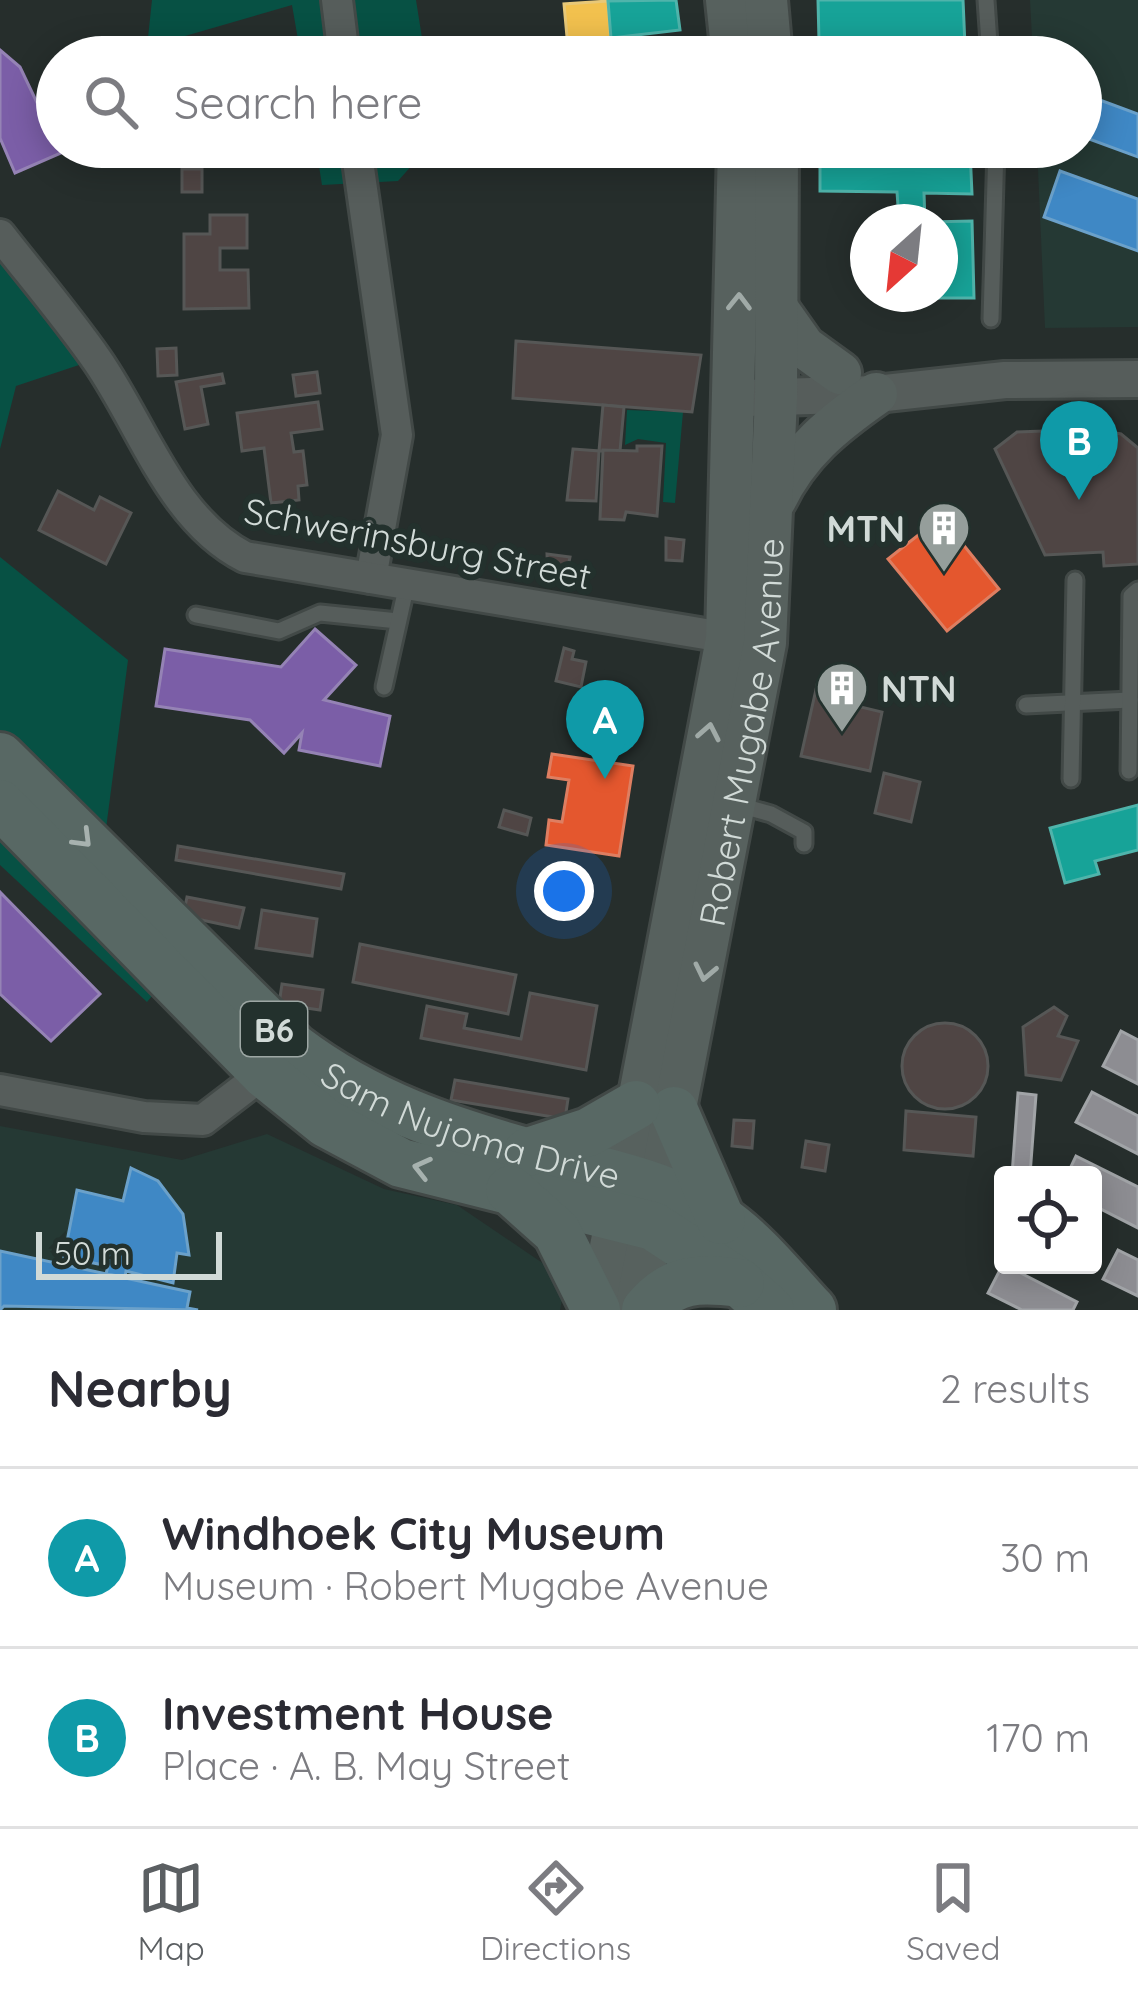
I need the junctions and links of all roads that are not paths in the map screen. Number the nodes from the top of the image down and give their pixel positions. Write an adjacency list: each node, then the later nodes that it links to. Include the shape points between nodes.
1 (337, 0): 5 (street)
2 (727, 0): 6 (main road)
3 (766, 0): 7 (main road)
4 (986, 0): 8 (lane)
5 (341, 36)
6 (731, 36)
7 (769, 36)
8 (989, 36)
9 (359, 168): 22 (street, via 398,435)
10 (742, 168): 18 (main road, Robert Mugabe Avenue, one-way to 10)
11 (777, 168): 14 (main road, Robert Mugabe Avenue)
12 (995, 168): 15 (lane)
13 (0, 235): 22 (street, Schwerinsburg Street, via 97,359 212,540 245,557)
14 (775, 306): 16 (main road, via 804,346); 18 (main road, Robert Mugabe Avenue)
15 (991, 319)
16 (840, 373): 18 (street); 19 (street)
17 (1138, 379): 19 (street)
18 (757, 385): 20 (street); 21 (main road, Robert Mugabe Avenue); 28 (main road, Robert Mugabe Avenue)
19 (923, 385): 20 (street)
20 (876, 394): 21 (main road, via 806,451)
21 (771, 508): 28 (main road, Robert Mugabe Avenue)
22 (370, 578): 24 (street, Schwerinsburg Street)
23 (1075, 580): 31 (lane)
24 (406, 584): 27 (lane); 28 (street, Schwerinsburg Street)
25 (1138, 590): 30 (lane, via 1131,596)
26 (196, 615): 27 (lane, via 279,631 328,612)
27 (398, 621): 29 (lane)
28 (746, 641): 36 (main road, Robert Mugabe Avenue, one-way to 28); 38 (main road, Robert Mugabe Avenue)
29 (384, 687)
30 (1130, 700): 31 (lane); 34 (lane)
31 (1071, 703): 32 (lane); 35 (lane)
32 (1026, 705)
33 (0, 757): 40 (highway, Sam Nujoma Drive / B6, one-way to 40)
34 (1129, 771)
35 (1071, 779)
36 (696, 798): 38 (lane); 42 (main road, Robert Mugabe Avenue)
37 (0, 804): 40 (highway, Sam Nujoma Drive / B6)
38 (738, 805): 39 (lane, via 804,832); 42 (main road, Robert Mugabe Avenue, one-way to 42)
39 (804, 844)
40 (280, 1061): 41 (street, via 203,1120); 43 (highway, Sam Nujoma Drive / B6, via 368,1149)
41 (0, 1090)
42 (655, 1108): 43 (highway); 44 (main road, Robert Mugabe Avenue); 45 (highway)
43 (518, 1171): 44 (highway, Sam Nujoma Drive / B6); 47 (highway)
44 (639, 1202): 45 (highway, Sam Nujoma Drive / B6); 46 (highway, Sam Nujoma Drive / B6); 47 (main road, Robert Mugabe Avenue); 48 (main road, Robert Mugabe Avenue)
45 (722, 1220): 50 (highway, Sam Nujoma Drive / B6)
46 (755, 1296): 49 (highway, via 699,1278 660,1292)
47 (598, 1310)
48 (636, 1310)
49 (646, 1310)
50 (812, 1310)

